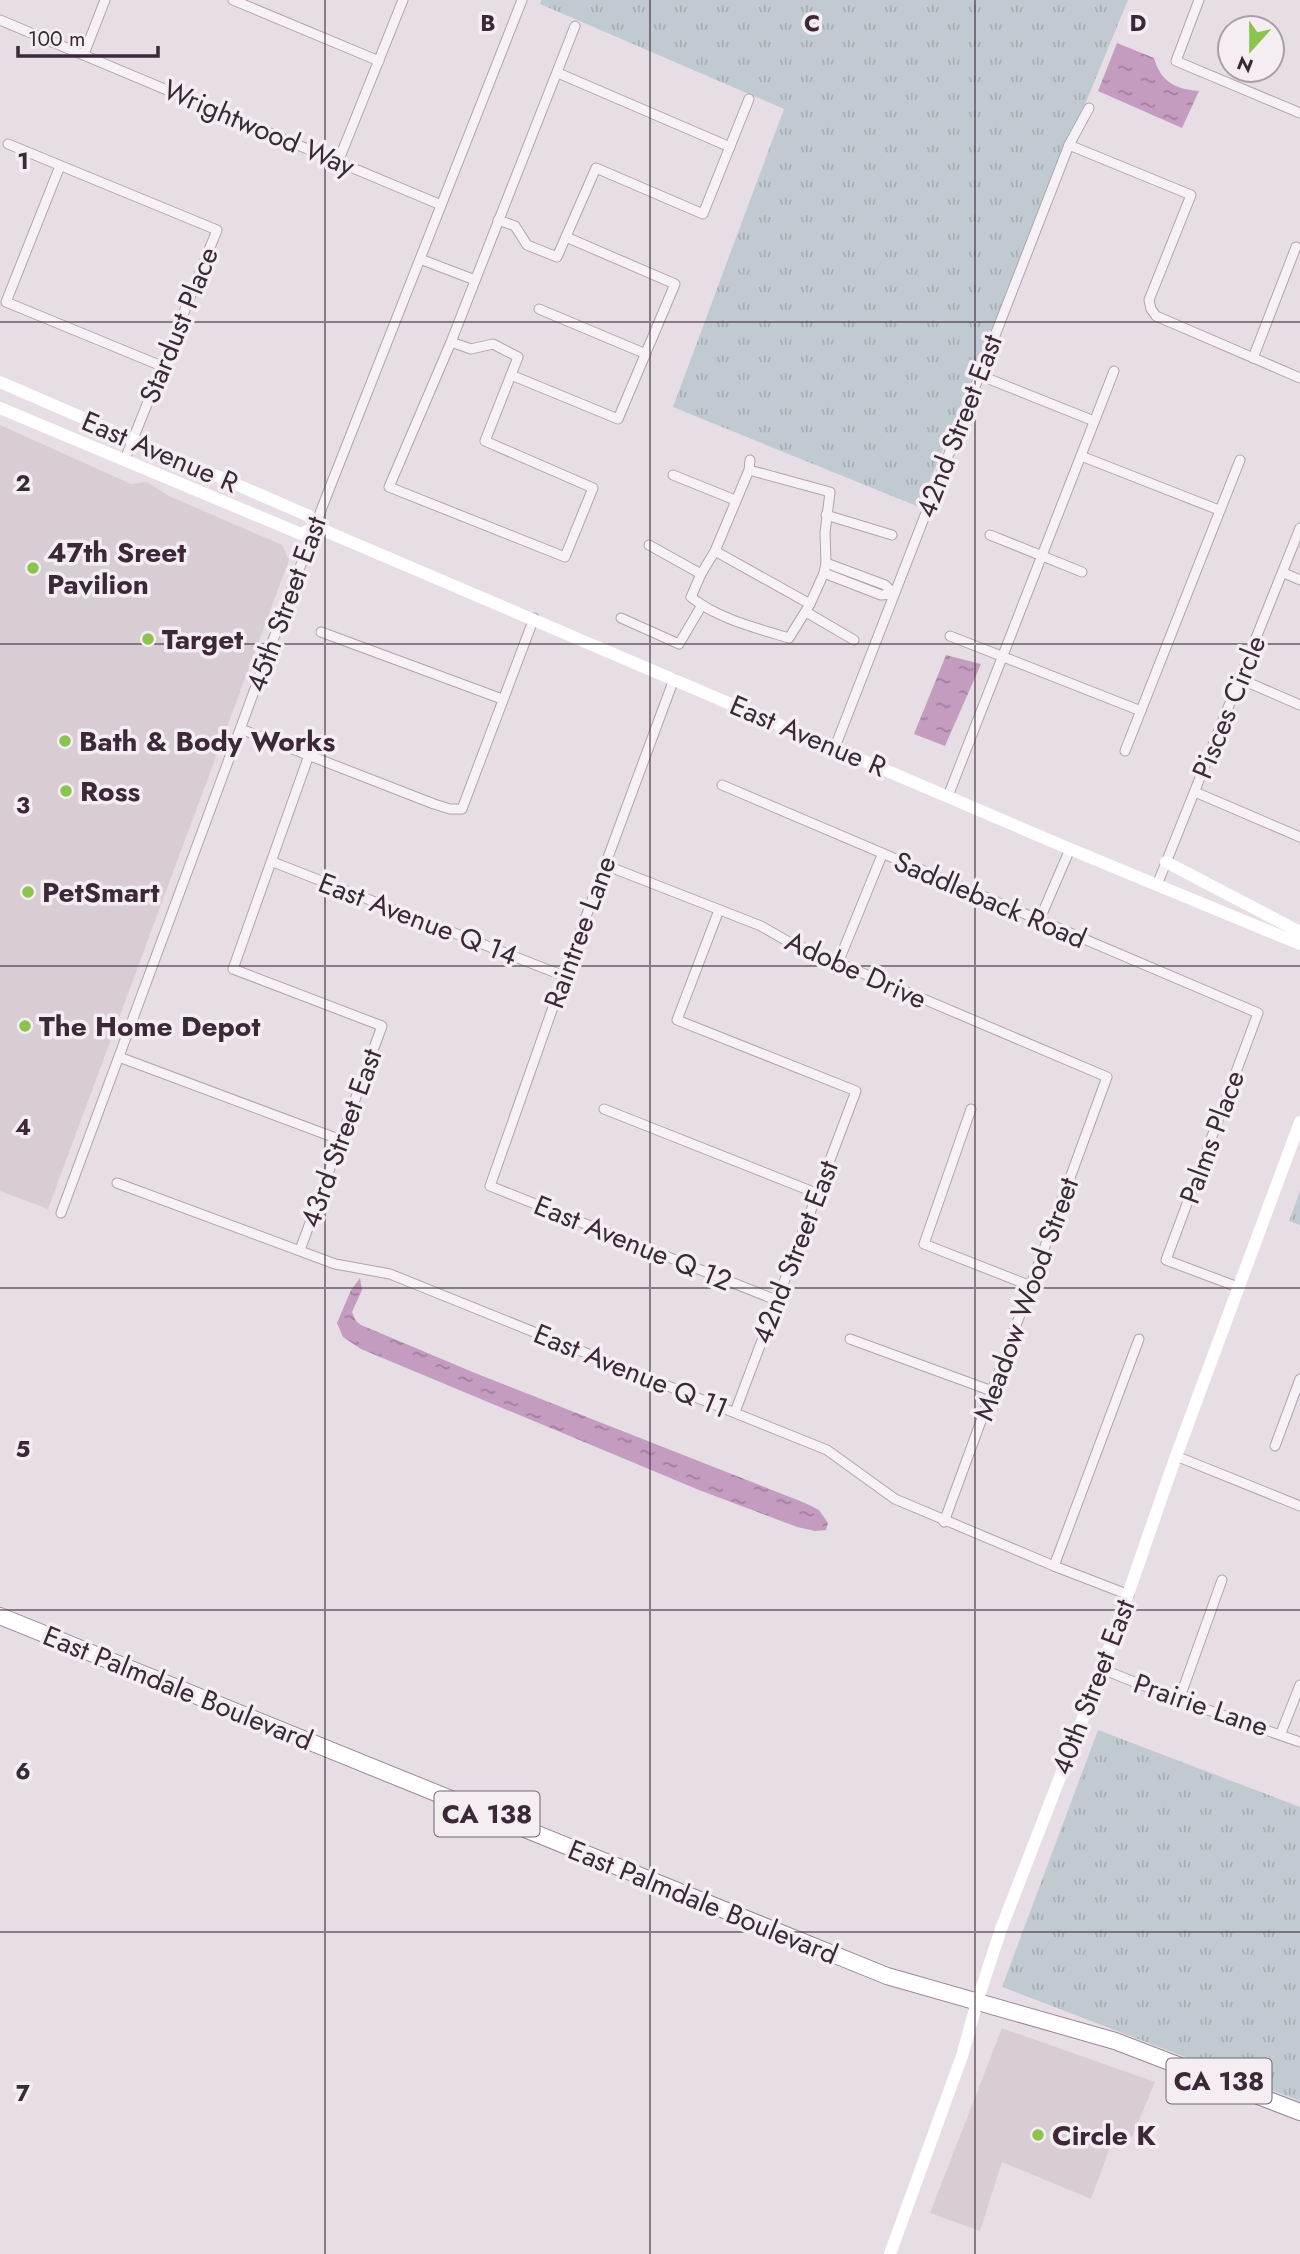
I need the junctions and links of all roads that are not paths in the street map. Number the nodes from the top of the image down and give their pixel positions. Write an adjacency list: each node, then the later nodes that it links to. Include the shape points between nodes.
1 (105, 0): 8 (street)
2 (233, 0): 9 (street)
3 (402, 0): 9 (street)
4 (522, 0): 19 (street, 45th Street East)
5 (1199, 0): 13 (street, via 1176,61)
6 (0, 20): 8 (street, Wrightwood Way)
7 (575, 26): 10 (street)
8 (84, 54): 17 (street, Wrightwood Way)
9 (379, 61): 17 (street)
10 (558, 73): 16 (street); 20 (street)
11 (749, 99): 16 (street)
12 (1089, 108): 15 (street, 42nd Street East)
13 (1300, 113)
14 (8, 144): 18 (street)
15 (1069, 145): 28 (street, via 1191,195 1149,300 1151,309 1156,316); 32 (street, 42nd Street East)
16 (730, 147): 21 (street, via 703,214 596,168)
17 (338, 162): 19 (street, Wrightwood Way)
18 (60, 166): 29 (street, Stardust Place, via 217,230); 29 (street, via 6,302)
19 (441, 205): 23 (street, 45th Street East)
20 (498, 220): 21 (street, via 515,226 527,245 557,257); 24 (street)
21 (566, 237): 27 (street, via 676,284)
22 (1296, 247): 28 (street)
23 (420, 258): 24 (street); 45 (street, 45th Street East)
24 (475, 281): 26 (street)
25 (539, 309): 27 (street)
26 (451, 342): 31 (street, via 471,349 493,344 518,357); 31 (street, via 390,487 565,558 593,488 485,441)
27 (646, 354): 31 (street, via 618,419)
28 (1254, 358): 33 (street)
29 (164, 367): 37 (street, Stardust Place)
30 (1114, 371): 36 (street)
31 (511, 375)
32 (979, 376): 36 (street); 58 (street, 42nd Street East)
33 (1300, 378)
34 (0, 382): 37 (main road, East Avenue R)
35 (0, 408): 39 (main road, East Avenue R)
36 (1094, 421): 38 (street)
37 (132, 441): 39 (street, Stardust Place); 45 (main road, East Avenue R, via 309,516)
38 (1081, 456): 43 (street); 51 (street)
39 (125, 459): 45 (main road, East Avenue R, via 301,534)
40 (1240, 460): 43 (street)
41 (673, 475): 42 (street)
42 (735, 500): 44 (street, via 750,465 830,492); 50 (street)
43 (1219, 510): 71 (street)
44 (826, 515): 47 (street); 52 (street)
45 (316, 527): 61 (main road, East Avenue R); 72 (street, 45th Street East)
46 (1300, 528): 56 (street, Pisces Circle)
47 (892, 535)
48 (990, 535): 51 (street)
49 (649, 545): 54 (street)
50 (715, 551): 54 (street); 60 (street)
51 (1041, 555): 53 (street); 66 (street)
52 (826, 563): 55 (street); 58 (street, via 885,585)
53 (1082, 572)
54 (701, 573): 59 (street, via 691,597)
55 (824, 573): 58 (street, via 881,595); 60 (street)
56 (1284, 573): 57 (street); 68 (street, Pisces Circle)
57 (1300, 580)
58 (894, 594): 73 (street, 42nd Street East)
59 (702, 605): 60 (street, via 789,638); 62 (street, via 679,645)
60 (808, 608): 65 (street)
61 (534, 618): 67 (main road, East Avenue R); 69 (street)
62 (621, 618)
63 (321, 632): 69 (street)
64 (950, 636): 66 (street)
65 (854, 640)
66 (1002, 656): 71 (street); 78 (street)
67 (674, 679): 73 (main road, East Avenue R); 84 (street, Raintree Lane)
68 (1240, 679): 70 (street); 77 (street, Pisces Circle)
69 (502, 699): 75 (street, via 462,809 435,804)
70 (1300, 705)
71 (1141, 711): 74 (street)
72 (240, 729): 75 (street); 93 (street, 45th Street East)
73 (835, 747): 78 (main road, East Avenue R)
74 (1125, 751)
75 (309, 755): 82 (street)
76 (722, 785): 81 (street, Saddleback Road)
77 (1195, 792): 79 (street); 83 (street, Pisces Circle)
78 (948, 796): 80 (main road, East Avenue R)
79 (1300, 837)
80 (1070, 849): 85 (main road, East Avenue R); 87 (street)
81 (882, 855): 87 (street, Saddleback Road); 90 (street)
82 (273, 862): 91 (street, East Avenue Q 14); 98 (street, 43rd Street East, via 233,969 382,1026)
83 (1167, 862): 85 (street, Pisces Circle); 88 (main road)
84 (605, 865): 86 (street, Adobe Drive); 91 (street, Raintree Lane)
85 (1157, 885): 89 (main road, East Avenue R)
86 (719, 910): 90 (street, Adobe Drive); 101 (street, 42nd Street East, via 677,1020 856,1091)
87 (1039, 921): 92 (street, Saddleback Road)
88 (1300, 932)
89 (1300, 944)
90 (838, 963): 94 (street, Adobe Drive)
91 (564, 975): 100 (street, Raintree Lane)
92 (1258, 1013): 105 (street, Palms Place, via 1166,1260)
93 (119, 1057): 98 (street); 102 (street, 45th Street East)
94 (1107, 1077): 104 (street, Meadow Wood Street)
95 (604, 1109): 101 (street)
96 (971, 1109): 104 (street, via 924,1244)
97 (1300, 1122): 105 (main road, 40th Street East)
98 (341, 1140): 103 (street, 43rd Street East)
99 (117, 1183): 103 (street, East Avenue Q 11)
100 (490, 1186): 106 (street, East Avenue Q 12)
101 (817, 1193): 106 (street, 42nd Street East)
102 (61, 1213)
103 (300, 1250): 111 (street, East Avenue Q 11, via 335,1264 390,1274)
104 (1031, 1286): 110 (street, Meadow Wood Street)
105 (1238, 1287): 113 (main road, 40th Street East)
106 (776, 1300): 111 (street, 42nd Street East)
107 (850, 1339): 110 (street)
108 (1139, 1339): 116 (street)
109 (1300, 1379): 112 (street)
110 (992, 1391): 115 (street, Meadow Wood Street)
111 (735, 1412): 115 (street, East Avenue Q 11, via 827,1450 895,1499)
112 (1275, 1446)
113 (1176, 1456): 114 (street); 118 (main road, 40th Street East)
114 (1300, 1506)
115 (944, 1521): 116 (street, East Avenue Q 11)
116 (1054, 1566): 118 (street, East Avenue Q 11)
117 (1222, 1580): 122 (street)
118 (1129, 1595): 120 (main road, 40th Street East)
119 (0, 1616): 125 (highway, East Palmdale Boulevard / CA 138, via 887,1976)
120 (1102, 1669): 122 (street, Prairie Lane); 125 (main road, 40th Street East)
121 (1300, 1685): 123 (street)
122 (1179, 1700): 123 (street, Prairie Lane)
123 (1281, 1733): 124 (street, Prairie Lane)
124 (1300, 1742)
125 (976, 2001): 126 (highway, East Palmdale Boulevard / CA 138, via 1115,2041); 127 (main road, 40th Street East, via 962,2056)
126 (1300, 2112)
127 (890, 2254)

